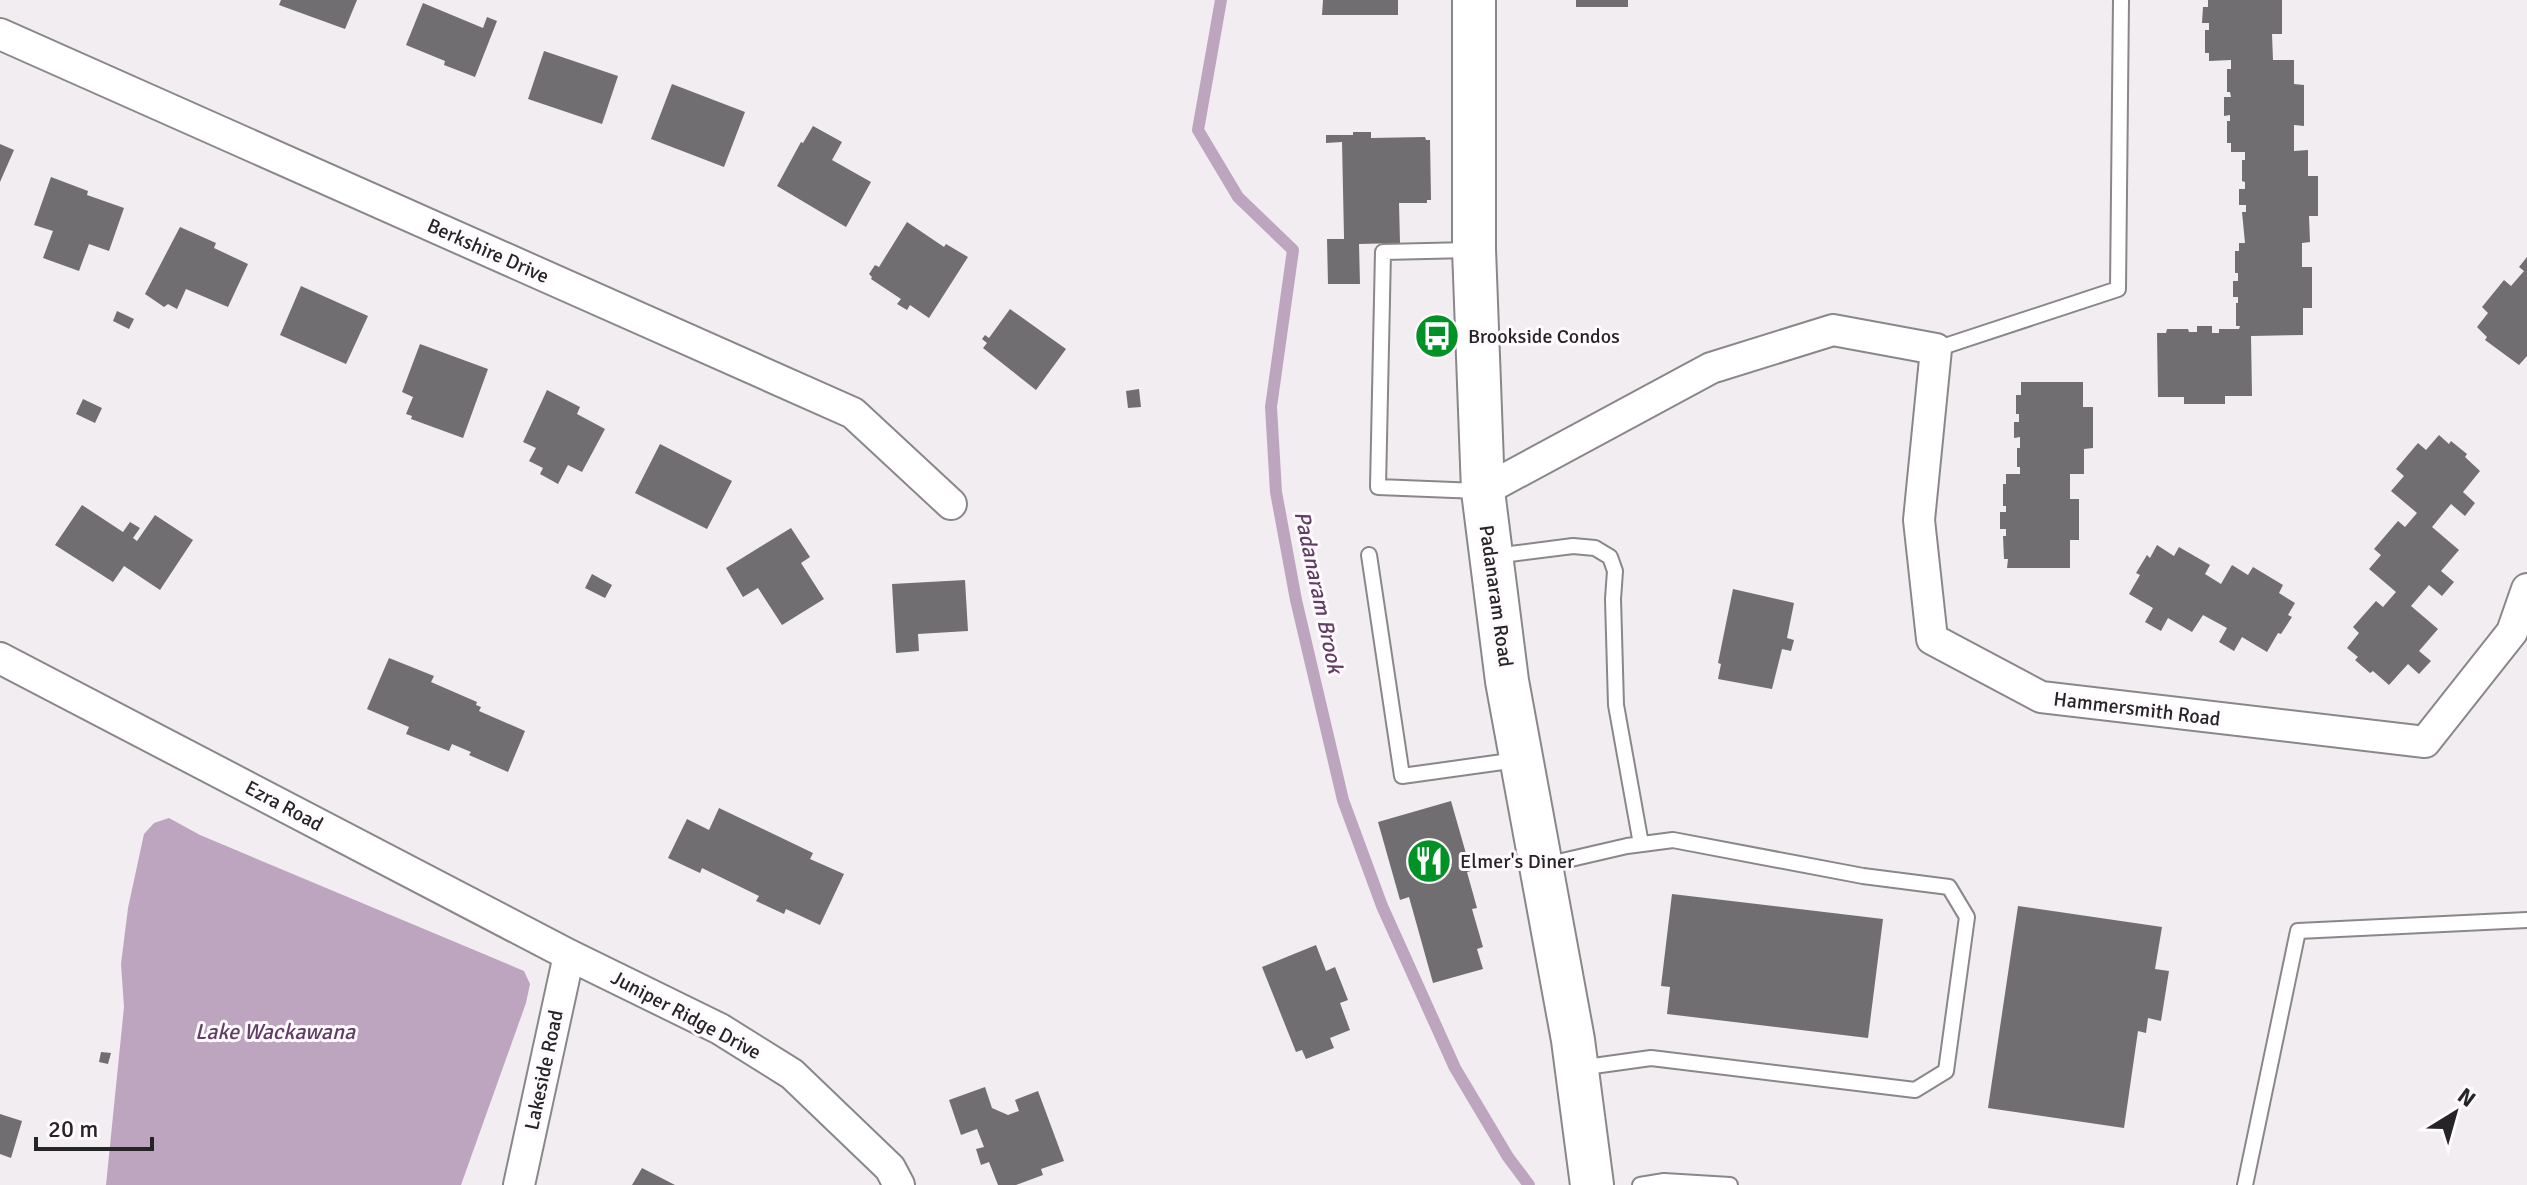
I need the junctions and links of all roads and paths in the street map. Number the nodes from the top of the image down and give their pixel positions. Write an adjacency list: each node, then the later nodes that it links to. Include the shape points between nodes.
1 (1474, 0): 4 (main road, Padanaram Road)
2 (2121, 0): 5 (lane, via 2118,289)
3 (0, 34): 7 (street, Berkshire Drive, via 853,413)
4 (1474, 249): 6 (main road, Padanaram Road); 6 (lane, via 1383,252 1378,487)
5 (1936, 349): 6 (street, via 1833,330 1726,363); 10 (street, Hammersmith Road, via 1919,520 1932,639 2041,697 2425,742 2512,632)
6 (1483, 491): 9 (main road, Padanaram Road)
7 (951, 504)
8 (1369, 555): 12 (lane, via 1402,776)
9 (1489, 557): 12 (main road, Padanaram Road); 13 (lane, via 1573,546 1595,548 1610,557 1615,571 1616,705)
10 (2527, 589)
11 (0, 658): 16 (street, Ezra Road)
12 (1521, 759): 14 (main road, Padanaram Road)
13 (1641, 844): 14 (lane); 17 (lane, via 1673,840 1949,887 1967,917 1946,1071 1915,1090 1651,1058)
14 (1541, 866): 17 (main road, Padanaram Road)
15 (2527, 920): 23 (lane, via 2298,931)
16 (569, 955): 18 (street, Lakeside Road); 19 (street, Juniper Ridge Drive, via 720,1029 792,1074 890,1168)
17 (1577, 1068): 20 (main road, Padanaram Road)
18 (519, 1185)
19 (899, 1185)
20 (1592, 1185)
21 (1640, 1185): 22 (lane)
22 (1730, 1185)
23 (2245, 1185)

